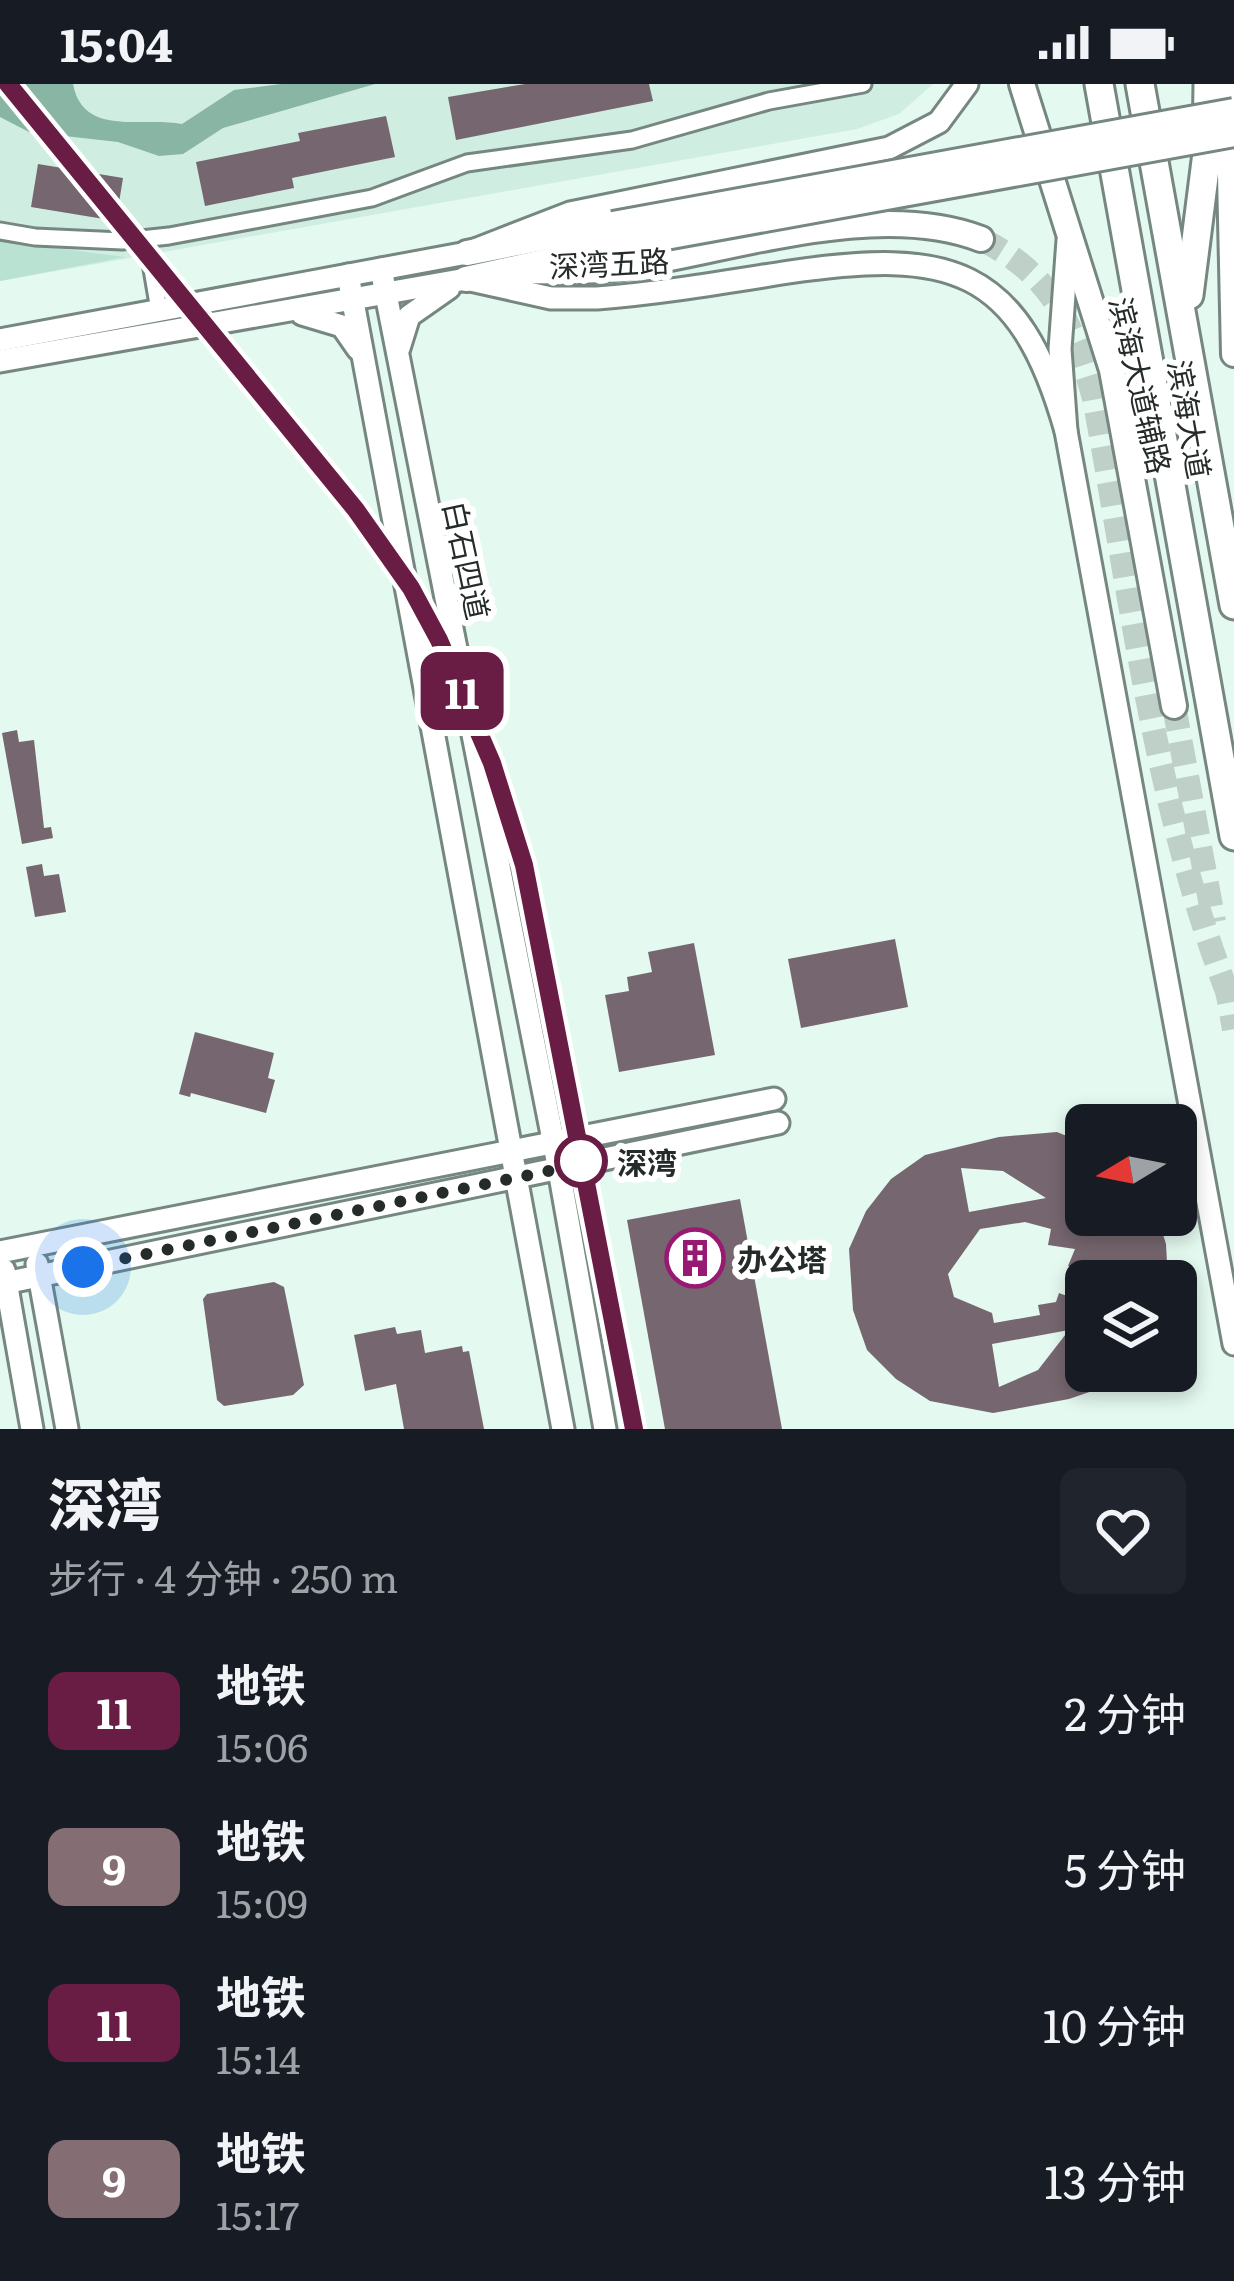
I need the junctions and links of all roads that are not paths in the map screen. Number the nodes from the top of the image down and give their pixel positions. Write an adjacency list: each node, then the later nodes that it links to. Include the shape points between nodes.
1 (863, 84): 14 (street, via 632,140 466,163 363,200)
2 (967, 84): 15 (street, 深湾五路, via 939,122 889,148 570,213)
3 (1022, 84): 10 (main road, 滨海大道辅路)
4 (1099, 84): 33 (highway, 滨海大道)
5 (1140, 84): 25 (highway, 滨海大道)
6 (1208, 84): 25 (highway)
7 (1229, 84): 8 (main road); 26 (main road)
8 (1234, 108): 12 (main road, bridge)
9 (1234, 134): 12 (main road, bridge)
10 (1066, 221): 30 (street); 32 (main road, 滨海大道辅路, via 1112,370)
11 (0, 231): 14 (street)
12 (615, 235): 15 (main road); 17 (main road)
13 (981, 238): 17 (main road, via 895,221 619,267)
14 (147, 240): 22 (street)
15 (467, 253): 16 (street, 深湾五路)
16 (381, 268): 18 (street, 深湾五路); 20 (street, 白石四道)
17 (503, 271): 19 (main road)
18 (348, 275): 21 (street); 22 (street, 深湾五路)
19 (466, 279): 20 (street, 深湾五路); 28 (street, via 409,316); 30 (street, 深湾五路, via 550,298 597,298 861,262 920,262 975,284 1020,324)
20 (385, 294): 21 (street, 深湾五路); 28 (street, 白石四道)
21 (352, 299): 23 (street, 深湾五路); 29 (street)
22 (159, 310): 24 (street, 深湾五路)
23 (278, 313): 27 (street, 深湾五路); 29 (street, via 329,318 356,342)
24 (0, 340)
25 (1188, 353): 31 (highway, 滨海大道)
26 (1234, 354)
27 (0, 361)
28 (397, 362): 36 (street, 白石四道)
29 (364, 364): 37 (street)
30 (1066, 431): 45 (street)
31 (1234, 605)
32 (1174, 706)
33 (1234, 836)
34 (774, 1099): 36 (street)
35 (778, 1123): 38 (street)
36 (553, 1142): 37 (street); 38 (street, 白石四道)
37 (514, 1150): 39 (street); 40 (street)
38 (559, 1170): 39 (street); 50 (street, 白石四道)
39 (519, 1177): 42 (street); 49 (street)
40 (34, 1245): 41 (street); 42 (street)
41 (0, 1252): 43 (street)
42 (40, 1276): 43 (street); 48 (street)
43 (3, 1283): 46 (street)
44 (0, 1314): 46 (street)
45 (1234, 1343)
46 (18, 1351): 47 (street)
47 (32, 1429)
48 (67, 1429)
49 (563, 1429)
50 (605, 1429)

